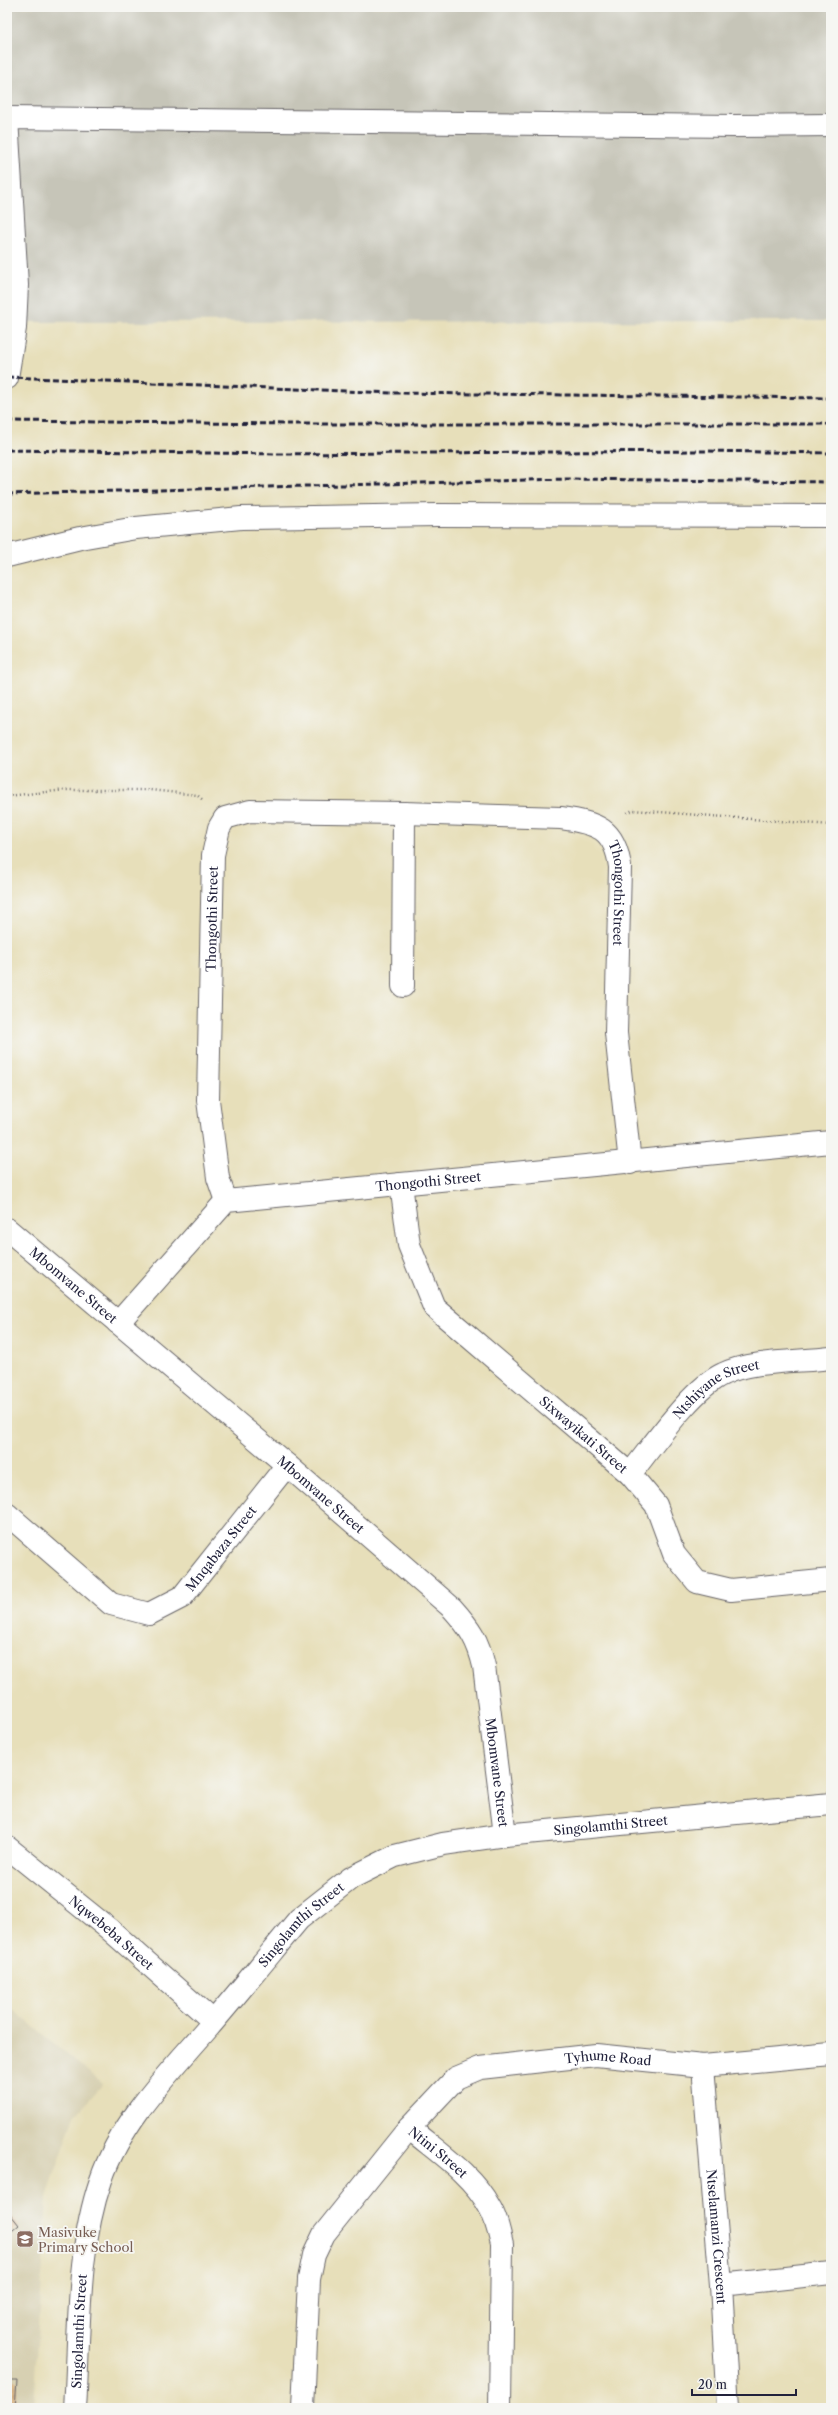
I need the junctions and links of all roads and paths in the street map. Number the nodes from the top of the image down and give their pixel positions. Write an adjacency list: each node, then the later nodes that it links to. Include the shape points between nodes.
1 (831, 125): 2 (street, via 7,118 17,285 15,328)
2 (7, 378)
3 (831, 516): 4 (street, via 437,515 241,518 136,528 80,538)
4 (7, 556)
5 (7, 796): 7 (path, via 66,790 150,790 197,795)
6 (404, 813): 7 (street, Thongothi Street, via 250,811); 9 (street, Thongothi Street, via 561,818 584,821); 10 (street)
7 (225, 818): 14 (street, Thongothi Street, via 219,828 213,855 207,1062 213,1153)
8 (831, 825): 9 (path, via 633,810)
9 (601, 828): 12 (street, Thongothi Street, via 613,838 620,867 616,1033)
10 (403, 986)
11 (831, 1142): 12 (street, Thongothi Street)
12 (630, 1163): 13 (street, Thongothi Street)
13 (401, 1184): 14 (street, Thongothi Street); 19 (street, Sixwayikati Street, via 409,1246 434,1307)
14 (226, 1201): 16 (street)
15 (7, 1229): 16 (street, Mbomvane Street)
16 (118, 1323): 18 (street, Mbomvane Street)
17 (831, 1358): 19 (street, Ntshiyane Street, via 758,1366 722,1374 689,1402)
18 (287, 1465): 20 (street, Mnqabaza Street, via 182,1597 149,1614 111,1604); 23 (street, Mbomvane Street, via 452,1608 479,1644)
19 (630, 1474): 21 (street, Sixwayikati Street, via 656,1505 674,1554 697,1582 731,1590)
20 (7, 1514)
21 (831, 1580)
22 (831, 1804): 23 (street, Singolamthi Street)
23 (505, 1835): 25 (street, Singolamthi Street, via 443,1844 395,1856 351,1878 299,1919)
24 (7, 1847): 25 (street, Nqwebeba Street, via 109,1929)
25 (213, 2021): 31 (street, Singolamthi Street, via 146,2100 122,2138 101,2180 90,2224 84,2265)
26 (831, 2054): 27 (street, Tyhume Road)
27 (703, 2066): 28 (street, Tyhume Road, via 596,2055 480,2068 456,2078); 30 (street, Ntselamanzi Crescent)
28 (409, 2128): 32 (street, Ntini Street, via 324,2234 314,2256 309,2279); 33 (street, Ntini Street, via 477,2189 490,2206 497,2223 502,2244)
29 (831, 2274): 30 (street)
30 (721, 2285): 34 (street, Ntselamanzi Crescent)
31 (75, 2408)
32 (303, 2408)
33 (500, 2408)
34 (728, 2408)

